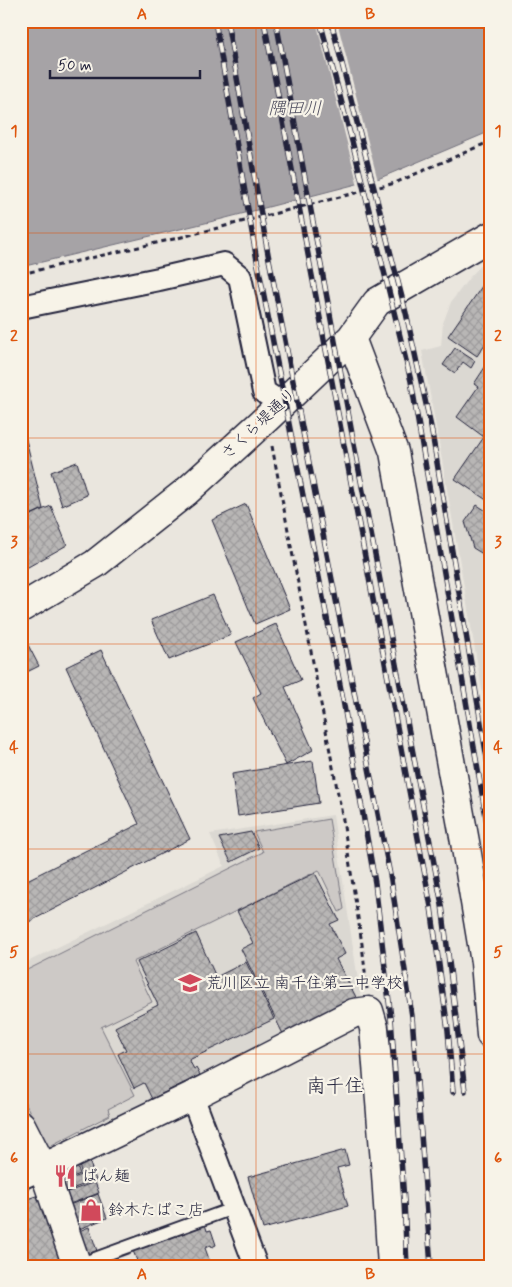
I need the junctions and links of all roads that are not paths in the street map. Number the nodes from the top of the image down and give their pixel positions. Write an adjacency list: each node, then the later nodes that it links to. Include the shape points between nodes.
1 (491, 236): 3 (street, さくら堤通り, via 377,302)
2 (21, 307): 4 (street, via 224,264 240,277 264,392)
3 (351, 338): 4 (street, さくら堤通り); 6 (street, via 394,452 485,962)
4 (274, 411): 5 (street, さくら堤通り, via 187,492 95,564)
5 (21, 608)
6 (491, 1035)
7 (192, 1096): 9 (street); 10 (street); 13 (street, via 354,1012 369,1011 374,1028)
8 (21, 1125): 9 (street)
9 (32, 1173): 11 (street)
10 (234, 1208): 11 (lane); 12 (street)
11 (77, 1266)
12 (256, 1266)
13 (392, 1266)

